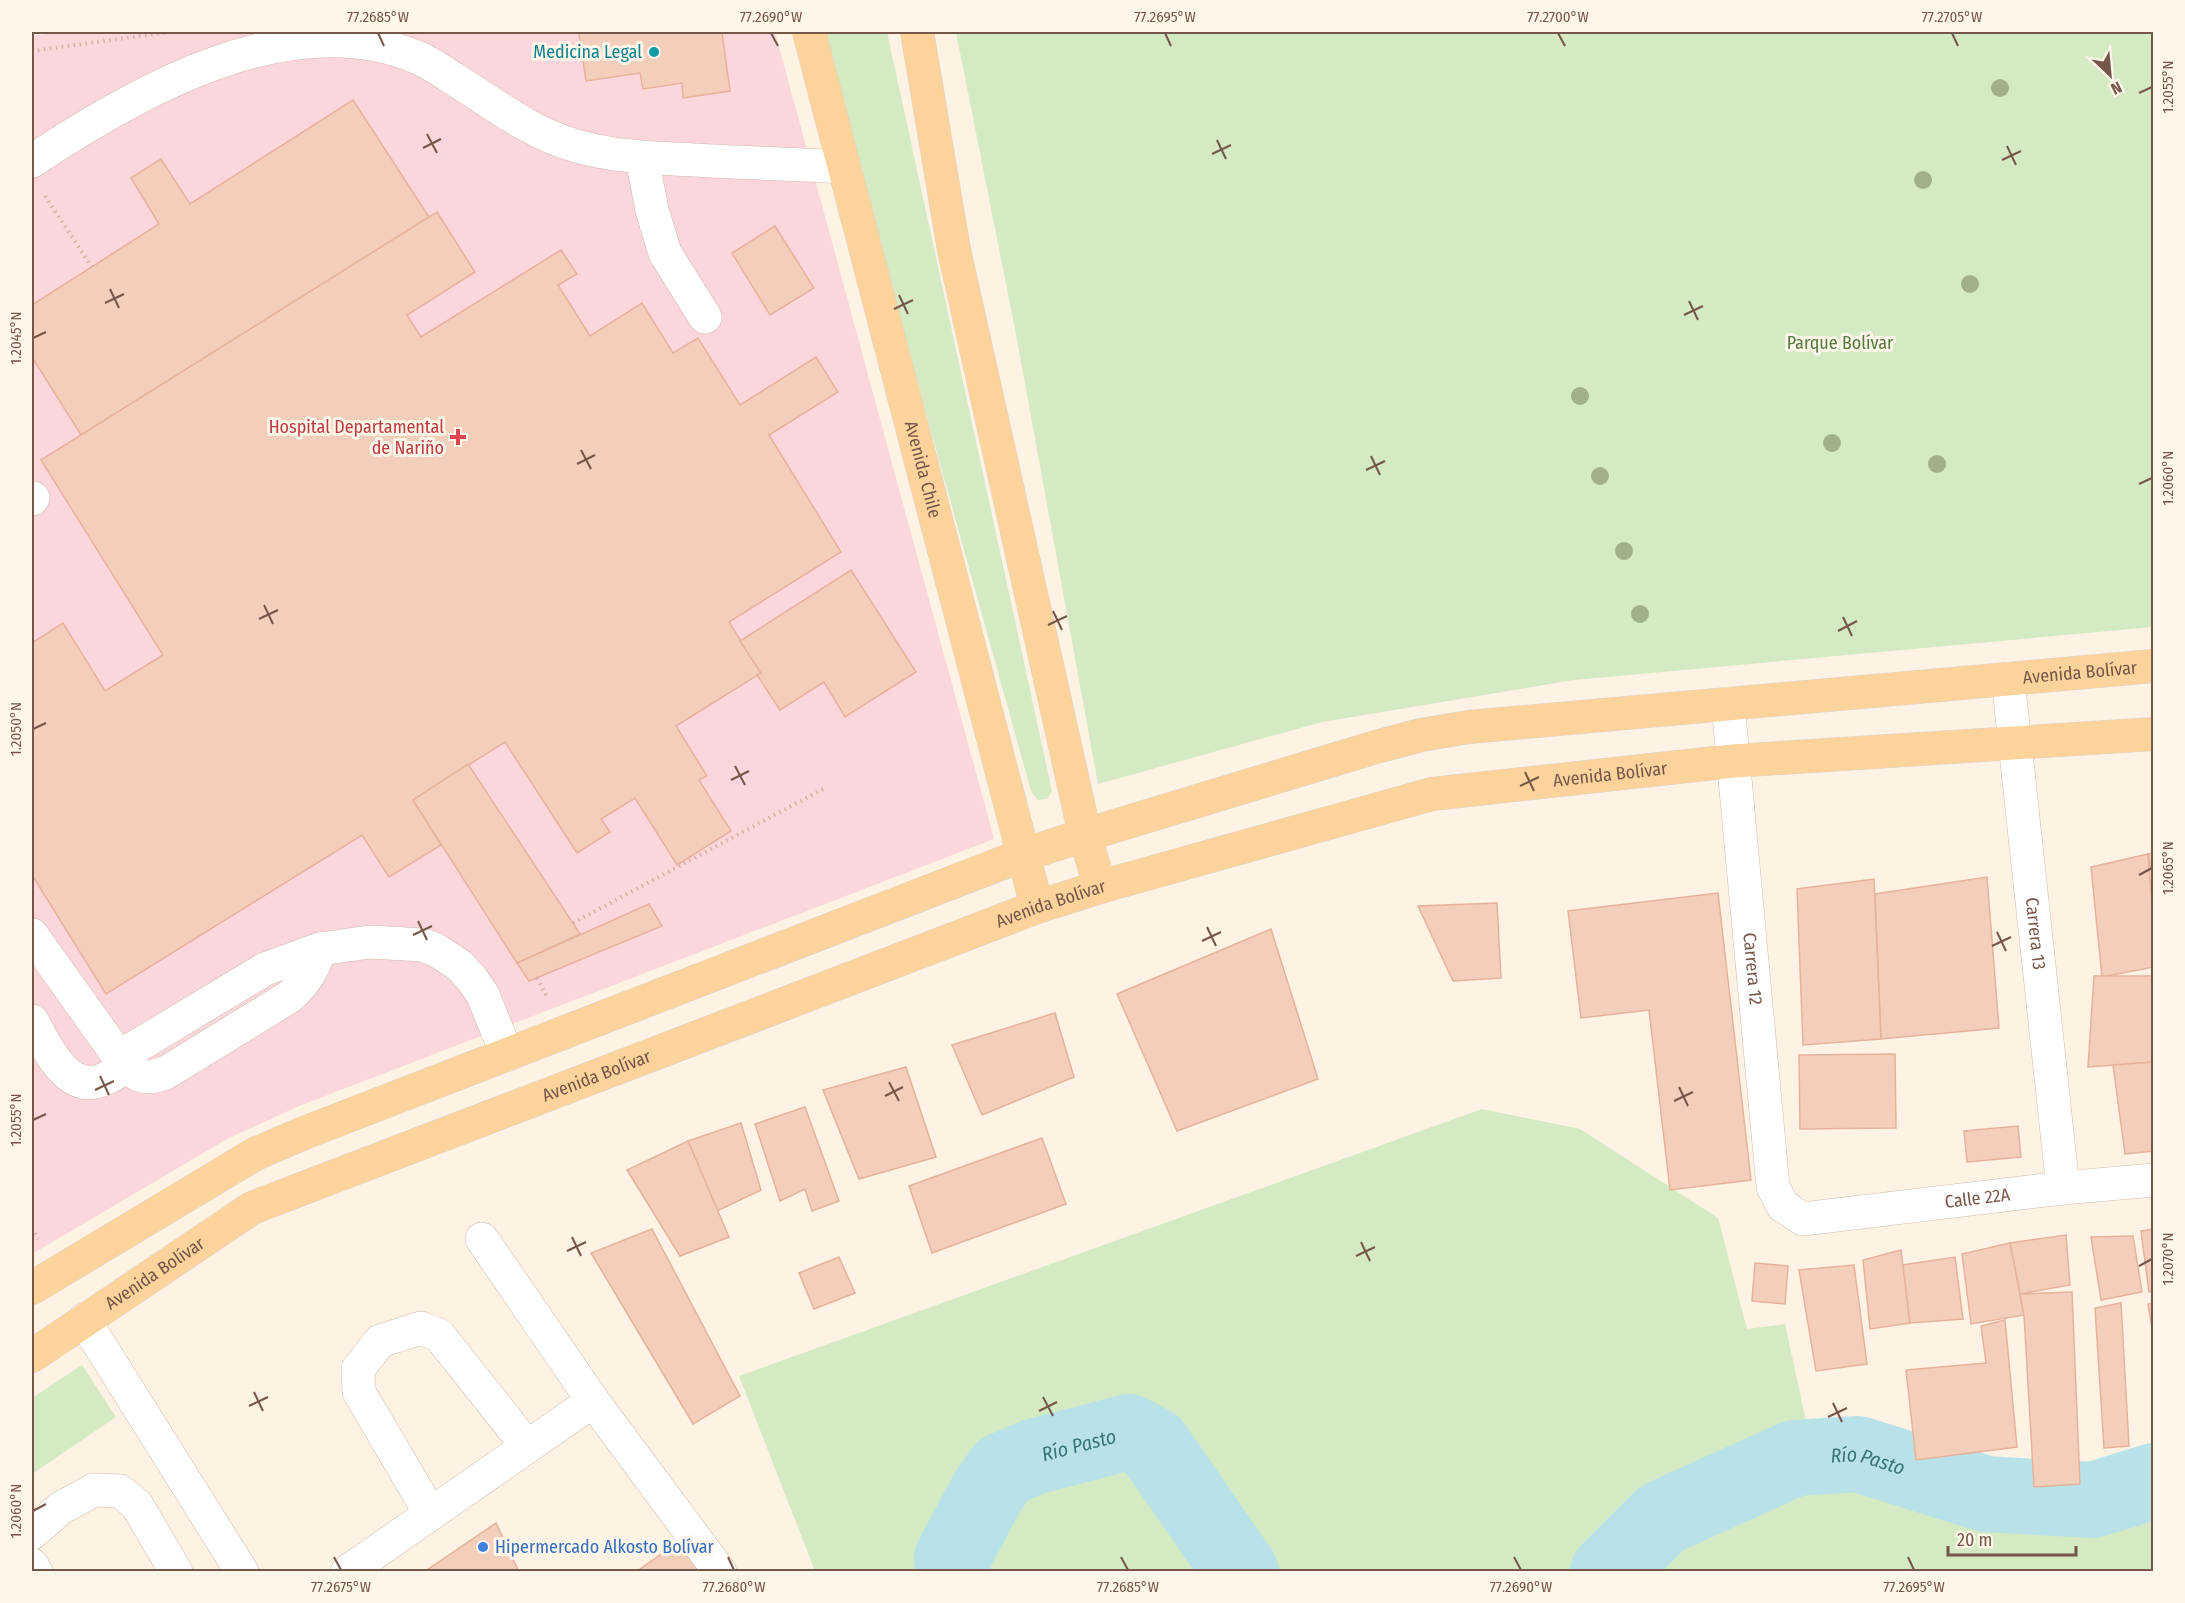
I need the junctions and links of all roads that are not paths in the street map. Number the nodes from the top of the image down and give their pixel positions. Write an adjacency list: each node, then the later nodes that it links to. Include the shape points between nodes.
1 (809, 32): 5 (main road, Avenida Chile)
2 (917, 32): 13 (main road, via 954,250)
3 (642, 158): 4 (street, via 595,151 548,136 422,59 362,41 337,40 288,45 204,68 127,102); 5 (street); 6 (street, via 665,253)
4 (32, 160)
5 (844, 167): 14 (main road, Avenida Chile)
6 (705, 317)
7 (2154, 666): 8 (main road, Avenida Bolívar)
8 (2008, 679): 9 (main road, Avenida Bolívar); 11 (street, Carrera 13)
9 (1728, 704): 12 (street, Carrera 12); 13 (main road, Avenida Bolívar, via 1469,727 1421,735)
10 (2154, 734): 11 (main road, Avenida Bolívar)
11 (2013, 742): 12 (main road, Avenida Bolívar); 22 (street, Carrera 13)
12 (1733, 761): 15 (main road, Avenida Bolívar, via 1432,794); 23 (street, Carrera 12, via 1773,1187 1783,1206)
13 (1085, 834): 14 (main road, Avenida Bolívar); 15 (main road)
14 (1023, 855): 16 (main road, Avenida Chile); 19 (main road, Avenida Bolívar)
15 (1100, 886): 16 (main road, Avenida Bolívar)
16 (1037, 907): 26 (main road, Avenida Bolívar, via 252,1208)
17 (32, 935): 20 (street)
18 (32, 1021): 20 (street, via 70,1076 98,1082)
19 (507, 1055): 20 (street, via 483,995 459,965 423,945 370,942 320,949 312,972 289,997 167,1072 149,1078); 25 (main road, Avenida Bolívar, via 255,1154)
20 (122, 1062)
21 (2154, 1180): 22 (street, Calle 22A)
22 (2063, 1188): 23 (street, Calle 22A)
23 (1803, 1219)
24 (482, 1239): 28 (street)
25 (32, 1288)
26 (84, 1320): 27 (main road, Avenida Bolívar); 35 (street)
27 (32, 1356)
28 (592, 1401): 29 (street); 37 (street)
29 (527, 1446): 30 (street); 30 (street, via 439,1335 421,1328 380,1341 358,1369 359,1392)
30 (430, 1514): 36 (street)
31 (32, 1533): 34 (street, via 61,1508 94,1490 120,1491 137,1505)
32 (32, 1565): 33 (street)
33 (36, 1572)
34 (176, 1572)
35 (242, 1572)
36 (347, 1572)
37 (720, 1572)

